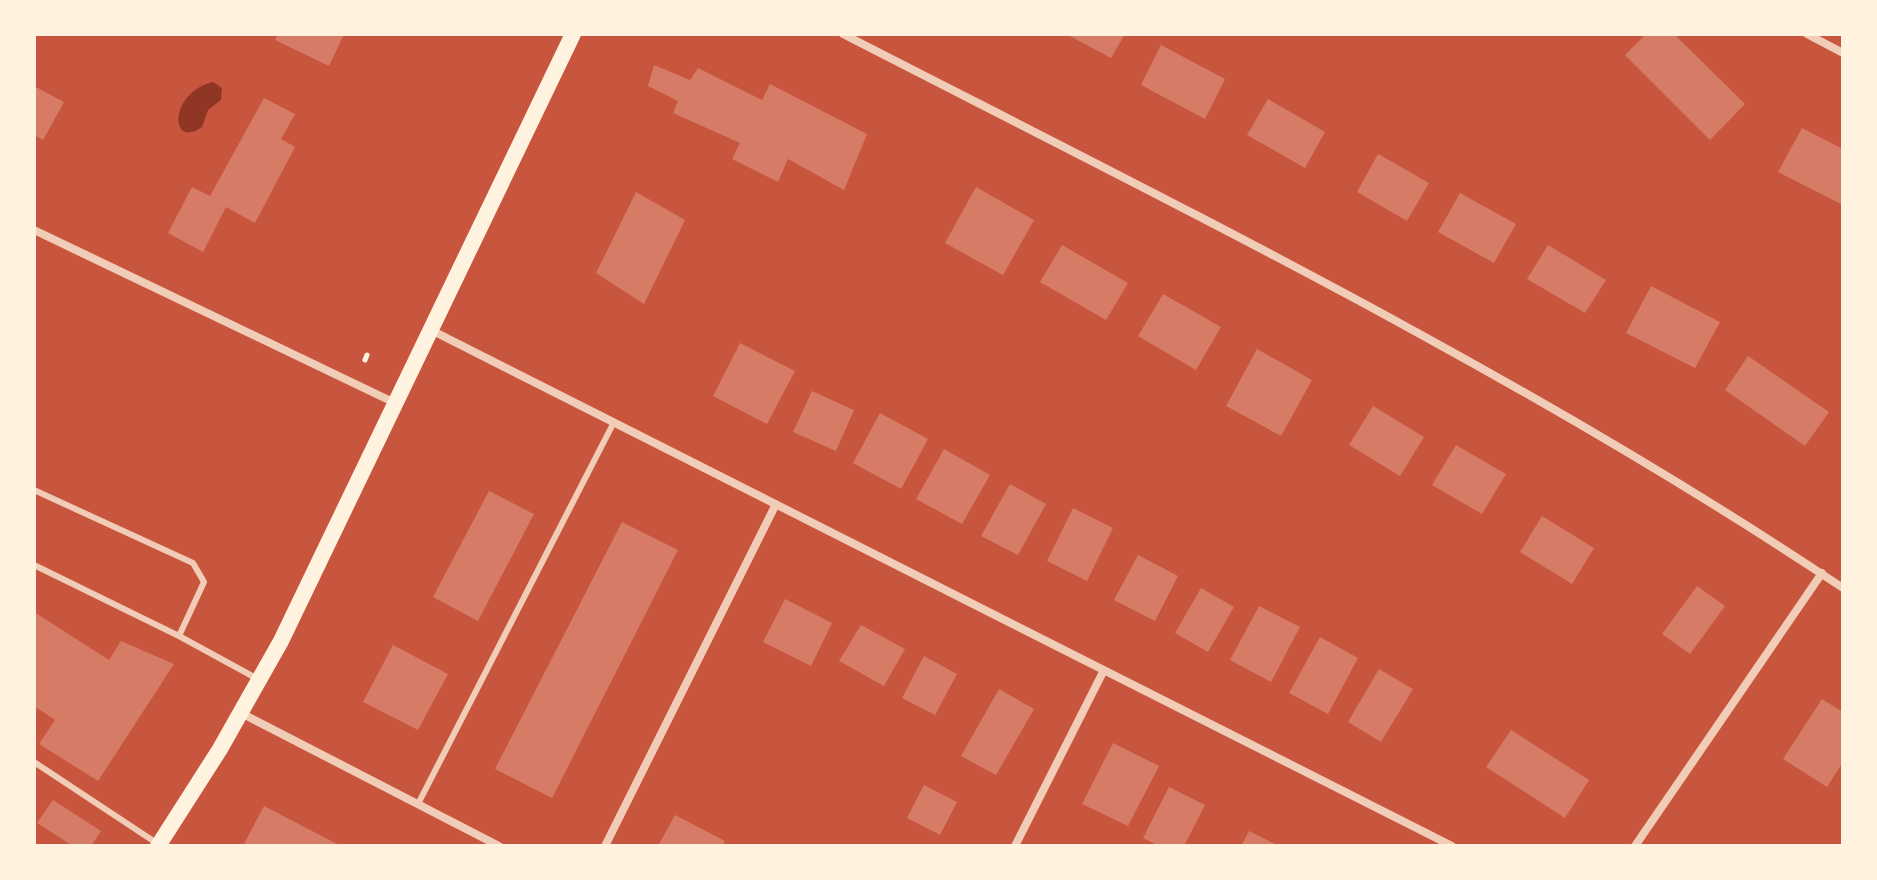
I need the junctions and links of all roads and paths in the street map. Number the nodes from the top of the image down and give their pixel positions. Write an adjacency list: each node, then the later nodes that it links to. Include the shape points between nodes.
1 (573, 34): 6 (main road)
2 (843, 34): 12 (street, via 1518,388)
3 (1807, 34): 4 (street)
4 (1843, 53)
5 (34, 230): 7 (street)
6 (431, 330): 7 (main road); 8 (street)
7 (396, 403): 16 (main road)
8 (614, 422): 10 (street); 19 (lane)
9 (34, 490): 14 (lane, via 193,563 204,582)
10 (776, 504): 15 (street); 22 (street)
11 (34, 565): 14 (lane)
12 (1822, 573): 13 (street); 25 (street)
13 (1843, 588)
14 (179, 636): 16 (lane)
15 (1104, 670): 23 (street); 24 (street)
16 (260, 679): 17 (main road)
17 (241, 713): 19 (street); 20 (main road)
18 (34, 762): 20 (lane)
19 (418, 804): 21 (street)
20 (159, 845)
21 (499, 846)
22 (605, 846)
23 (1015, 846)
24 (1452, 846)
25 (1635, 846)

